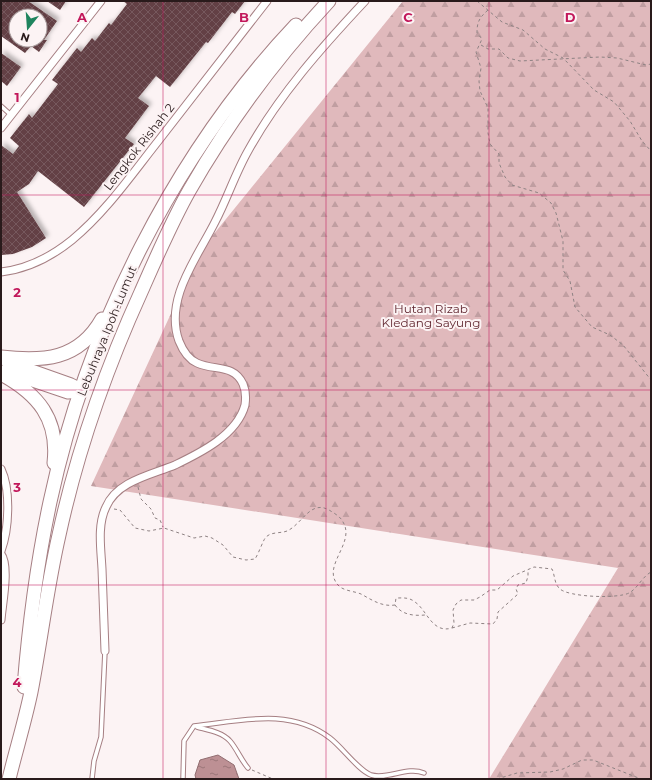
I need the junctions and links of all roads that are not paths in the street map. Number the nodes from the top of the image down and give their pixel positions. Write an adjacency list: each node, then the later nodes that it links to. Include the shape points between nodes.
1 (101, 1): 7 (street)
2 (267, 1): 10 (street, Lengkok Rishah 2, via 132,175 92,221 71,241 47,257 19,269)
3 (320, 1): 11 (highway, Lebuhraya Ipoh-Lumut, via 281,41 221,117 173,190)
4 (329, 1): 9 (highway, Lebuhraya Ipoh-Lumut, via 303,29 259,85)
5 (365, 1): 22 (street, via 300,74 252,145 180,292 176,325 183,350 196,363 224,368 238,376 246,390 245,404 239,419 209,447 176,465 125,486 112,497 105,508 101,542)
6 (1, 106): 7 (lane)
7 (12, 116): 8 (street)
8 (1, 128)
9 (188, 193): 15 (highway, via 145,266 94,385); 18 (highway, Lebuhraya Ipoh-Lumut, via 154,262 114,354 77,466)
10 (1, 272)
11 (129, 272): 12 (highway, via 94,332 72,351 37,360); 15 (highway, Lebuhraya Ipoh-Lumut, via 96,349)
12 (1, 358): 15 (main road, via 71,384)
13 (1, 370): 15 (main road, via 68,393)
14 (1, 374): 17 (highway, via 34,397 44,411 51,428 55,450)
15 (81, 392): 17 (highway, Lebuhraya Ipoh-Lumut); 18 (highway, via 86,403 86,413 63,498)
16 (1, 469): 19 (street, via 5,482 7,530)
17 (50, 501): 24 (highway, Lebuhraya Ipoh-Lumut, via 29,634)
18 (58, 536): 24 (highway, Lebuhraya Ipoh-Lumut, via 31,691)
19 (1, 551)
20 (1, 554): 21 (street, via 4,572)
21 (1, 620)
22 (105, 651): 28 (lane, via 100,737)
23 (194, 726): 25 (lane, via 221,734 229,740); 26 (lane, via 278,718 300,723 323,733 338,744 362,770 377,777 416,770); 29 (lane, via 184,741)
24 (19, 739): 27 (highway, Lebuhraya Ipoh-Lumut)
25 (248, 768)
26 (424, 773)
27 (9, 779)
28 (92, 779)
29 (183, 779)

